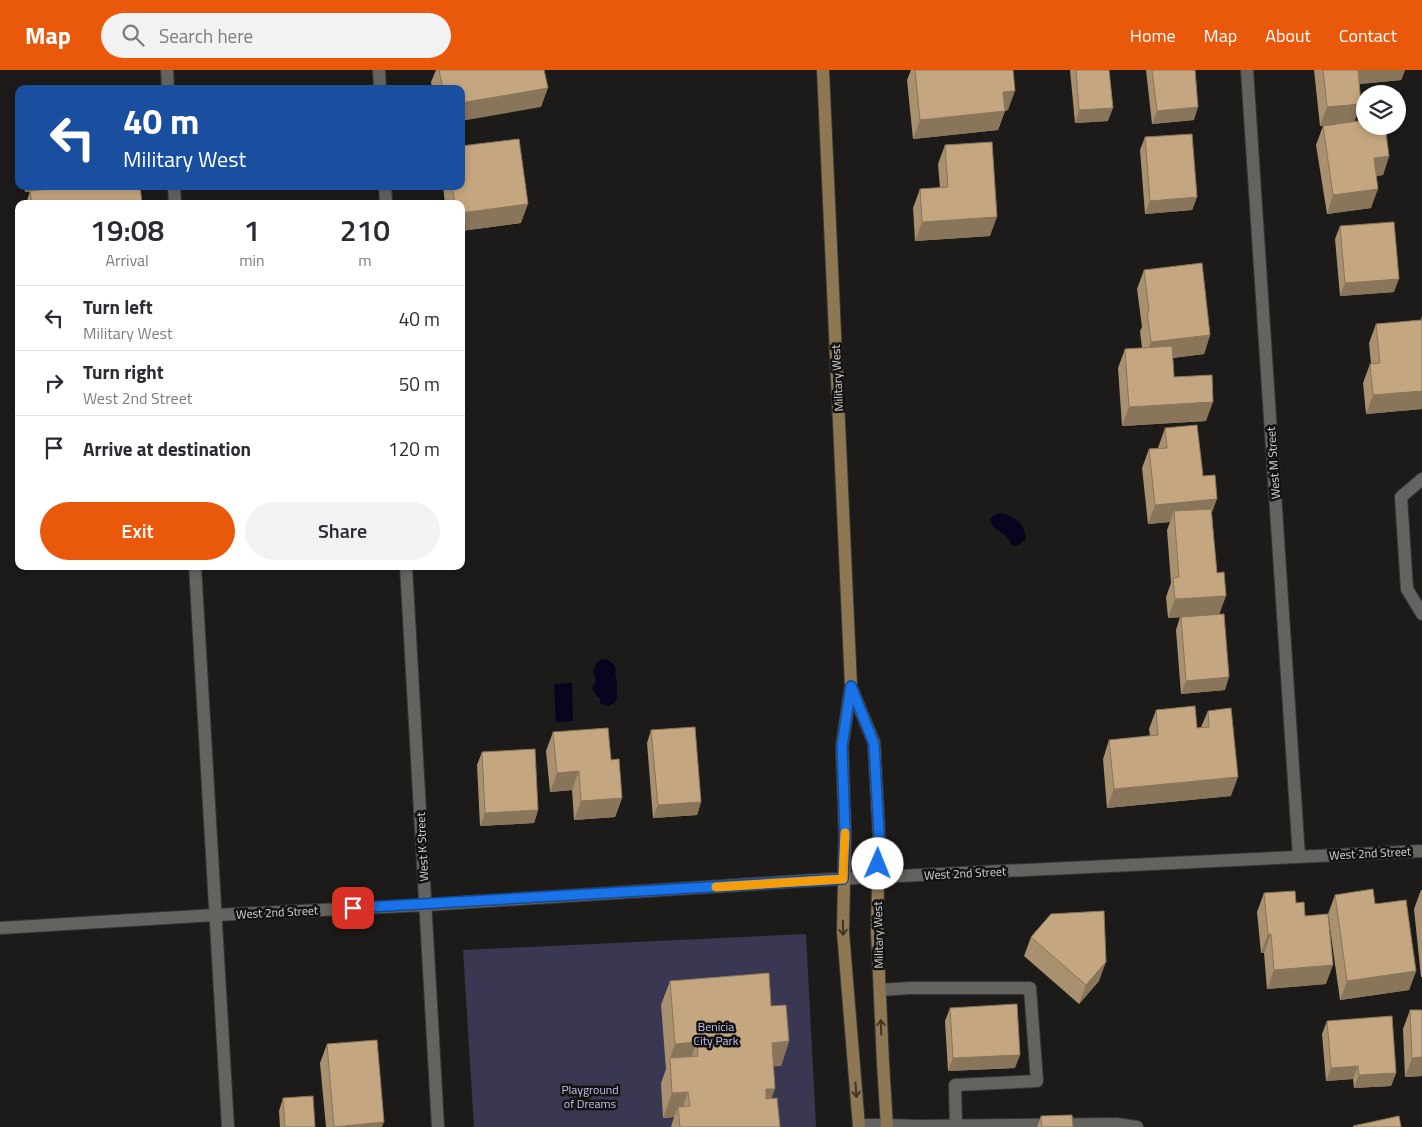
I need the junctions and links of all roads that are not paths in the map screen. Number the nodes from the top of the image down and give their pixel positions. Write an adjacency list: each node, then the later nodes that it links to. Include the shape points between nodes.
1 (167, 70): 5 (street)
2 (379, 70): 6 (street)
3 (823, 70): 11 (main road, Military West)
4 (1247, 70): 13 (street, West M Street)
5 (168, 85)
6 (380, 85)
7 (1422, 479): 10 (street, via 1401,497 1407,589)
8 (195, 570): 17 (street)
9 (406, 570): 16 (street, West K Street)
10 (1422, 614)
11 (851, 686): 14 (main road, Military West, via 874,744); 15 (main road, Military West, via 842,746)
12 (1422, 851): 13 (street, West 2nd Street)
13 (1299, 857): 14 (street, West 2nd Street)
14 (878, 878): 15 (street, West 2nd Street); 19 (main road, Military West)
15 (843, 879): 16 (street, West 2nd Street); 20 (main road, Military West, one-way to 20, via 843,932)
16 (425, 905): 17 (street, West 2nd Street); 25 (street, West K Street)
17 (215, 915): 18 (street, West 2nd Street); 24 (street)
18 (0, 928)
19 (880, 990): 21 (main road, Military West, one-way to 19); 22 (street, via 1030,988 1037,1081 955,1085)
20 (859, 1126): 21 (street)
21 (887, 1126): 22 (street)
22 (956, 1126): 23 (street)
23 (1117, 1126): 26 (street)
24 (228, 1127)
25 (438, 1127)
26 (1137, 1127)

